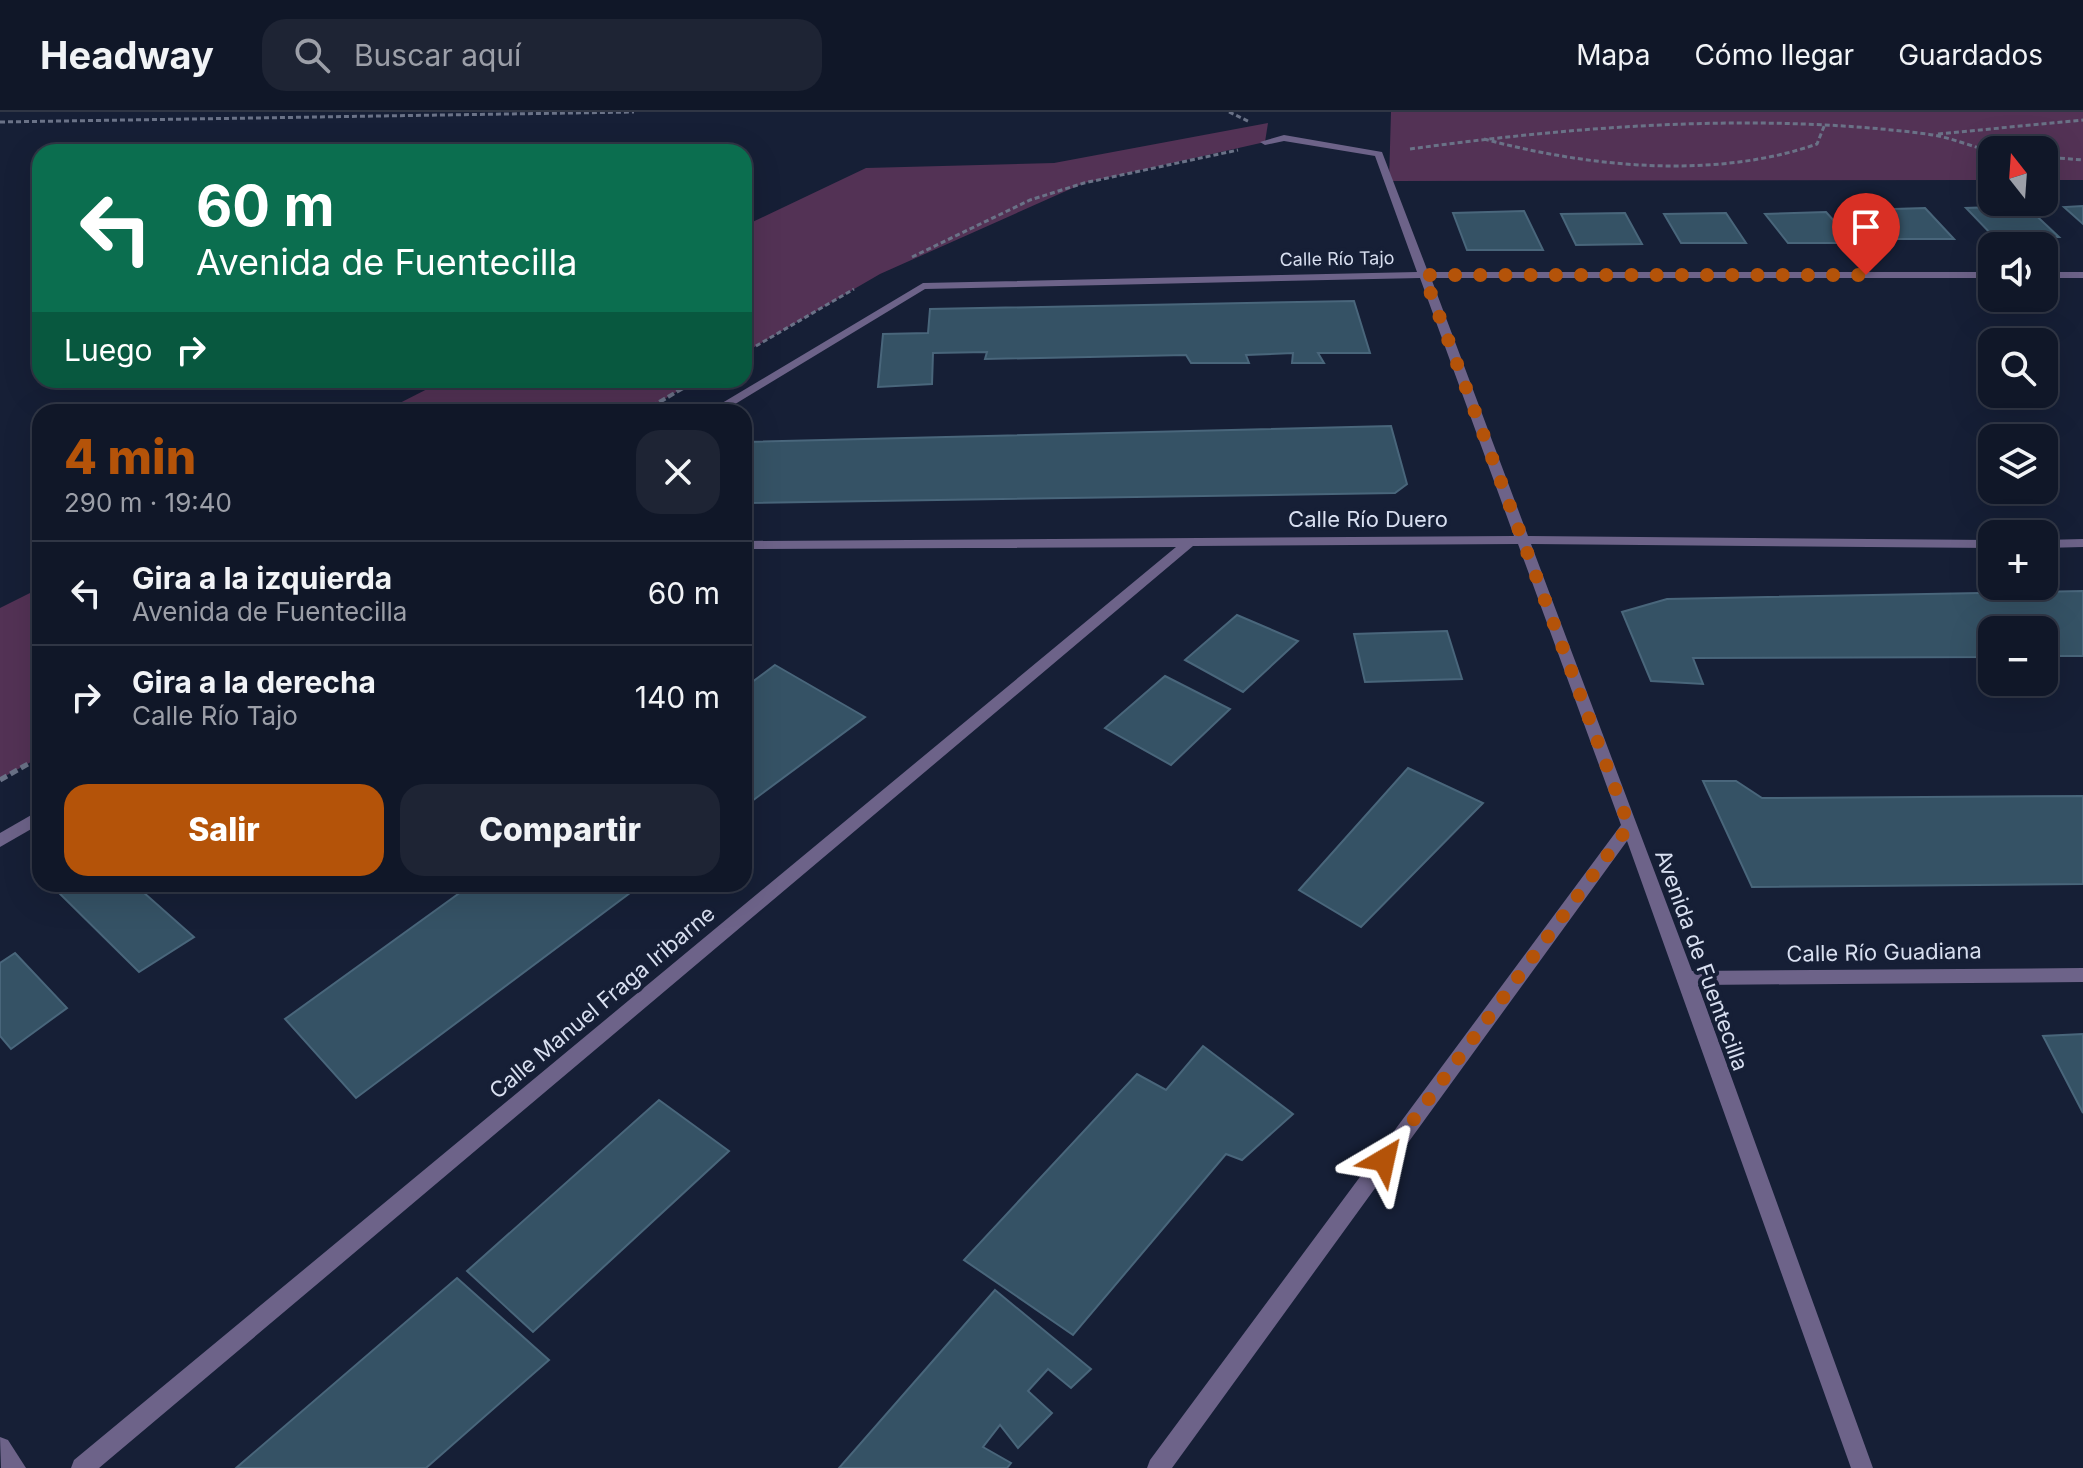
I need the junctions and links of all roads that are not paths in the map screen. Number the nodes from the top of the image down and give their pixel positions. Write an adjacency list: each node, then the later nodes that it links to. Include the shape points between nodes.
1 (1265, 142): 2 (street, Avenida de Fuentecilla, via 1284,138 1379,154)
2 (1424, 275): 3 (street, Calle Río Tajo); 6 (street, Calle Río Tajo, via 923,286); 7 (street, Avenida de Fuentecilla)
3 (1978, 275)
4 (2058, 275): 5 (street)
5 (2083, 275)
6 (726, 404)
7 (1523, 540): 8 (street, Calle Río Duero); 10 (street, Calle Río Duero); 14 (street, Avenida de Fuentecilla)
8 (1190, 542): 12 (street, Calle Río Duero); 20 (street, Calle Manuel Fraga Iribarne)
9 (2083, 543): 11 (street)
10 (1978, 544)
11 (2058, 544)
12 (752, 545)
13 (32, 821): 15 (street)
14 (1629, 826): 17 (street, Avenida de Fuentecilla); 21 (street)
15 (0, 841)
16 (2083, 975): 17 (street, Calle Río Guadiana)
17 (1686, 978): 22 (street, Avenida de Fuentecilla)
18 (0, 1448): 19 (street)
19 (15, 1468)
20 (82, 1468)
21 (1158, 1468)
22 (1862, 1468)

